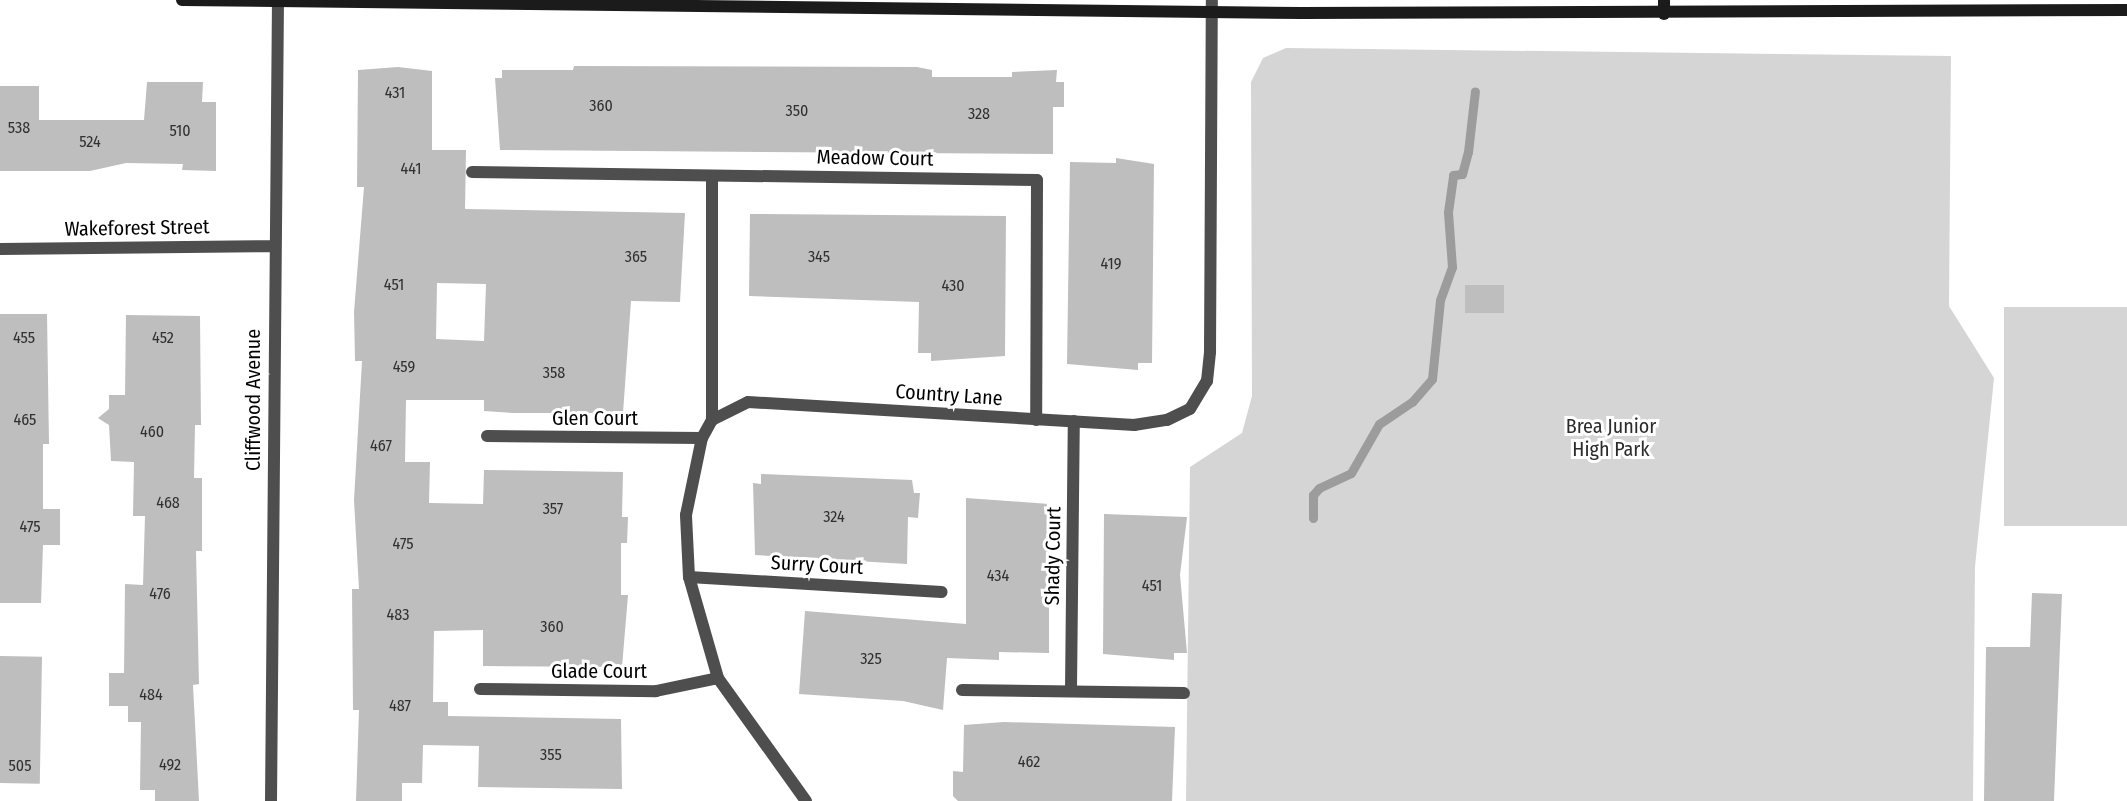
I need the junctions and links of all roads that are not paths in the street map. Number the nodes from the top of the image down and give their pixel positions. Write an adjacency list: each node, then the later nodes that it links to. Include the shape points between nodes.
1 (182, 0): 3 (main road)
2 (1664, 0): 6 (main road)
3 (278, 1): 4 (main road); 9 (street, Cliffwood Avenue)
4 (1212, 6): 6 (main road); 13 (street, Country Lane, via 1207,381 1190,409 1167,420 1134,425)
5 (2127, 10): 6 (main road)
6 (1664, 14)
7 (472, 172): 8 (street, Meadow Court)
8 (712, 176): 11 (street); 12 (street, Meadow Court, via 1037,180)
9 (273, 246): 10 (street, Wakeforest Street); 23 (street, Cliffwood Avenue)
10 (0, 249)
11 (712, 420): 12 (street, Country Lane, via 748,402); 15 (street)
12 (1036, 420): 13 (street, Country Lane)
13 (1074, 421): 21 (street, Shady Court)
14 (487, 436): 15 (street, Glen Court)
15 (702, 438): 16 (street, via 686,515)
16 (689, 577): 17 (street, Surry Court); 18 (street)
17 (942, 592)
18 (718, 678): 19 (street, Glade Court, via 656,691); 24 (street)
19 (480, 689)
20 (962, 690): 21 (street)
21 (1071, 690): 22 (street)
22 (1184, 693)
23 (271, 801)
24 (806, 801)

